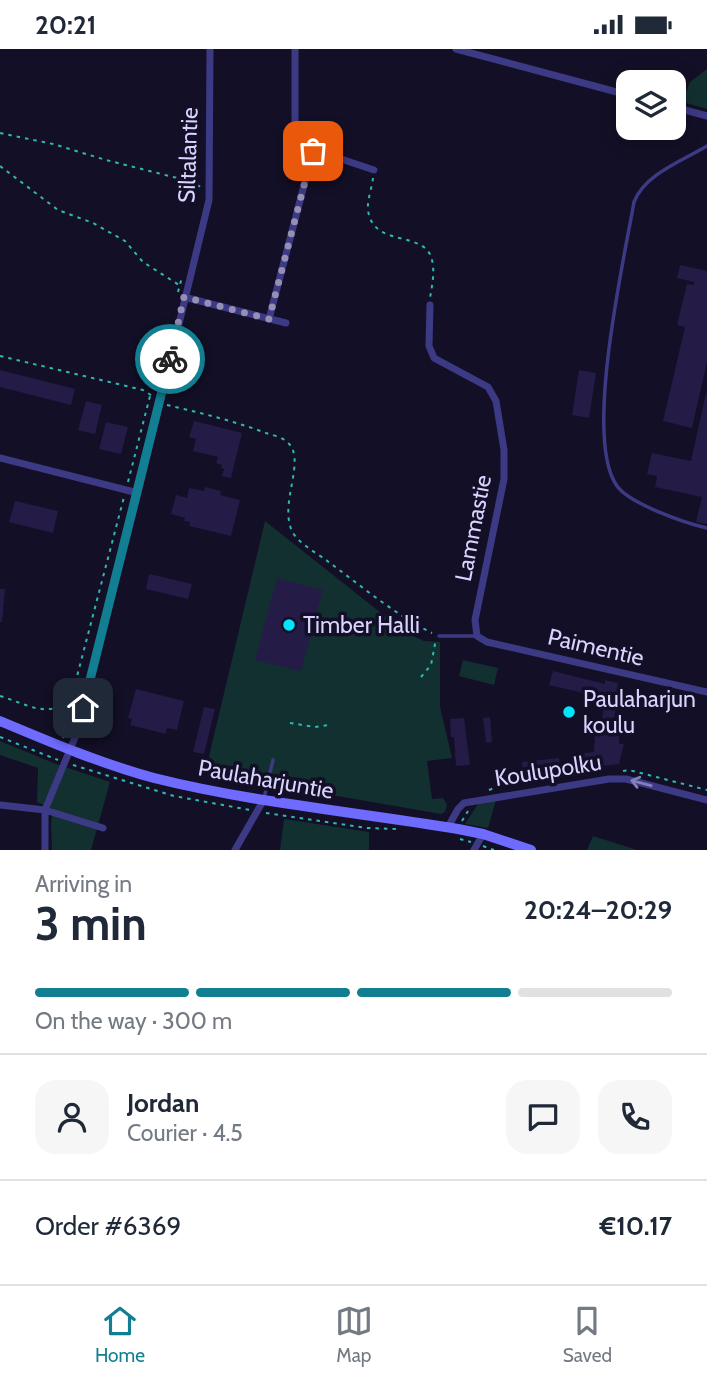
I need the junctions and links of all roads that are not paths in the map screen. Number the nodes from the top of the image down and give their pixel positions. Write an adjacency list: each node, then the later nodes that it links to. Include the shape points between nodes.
1 (210, 49): 10 (street, Siltalantie, via 209,199)
2 (295, 49): 8 (street, via 296,137 299,145)
3 (456, 49): 4 (street)
4 (616, 92)
5 (686, 110): 6 (street)
6 (707, 116)
7 (707, 146): 16 (lane, via 650,179 634,202 603,410 605,450 615,484 624,494 681,522)
8 (313, 151): 9 (street); 12 (street)
9 (374, 170)
10 (181, 298): 12 (street); 15 (street, Siltalantie)
11 (430, 305): 18 (street, Lammastie, via 429,346 434,358 488,387 496,401 504,450 504,479 475,620)
12 (269, 319): 13 (street)
13 (286, 323)
14 (0, 458): 15 (street)
15 (138, 493): 21 (street, Siltalantie, via 76,735)
16 (707, 528)
17 (439, 636): 18 (lane)
18 (477, 636): 19 (street, Paimentie)
19 (707, 692)
20 (0, 721): 21 (main road, Paulaharjuntie)
21 (64, 748): 24 (main road, Paulaharjuntie, via 153,778); 26 (street, Siltalantie)
22 (273, 759): 24 (lane)
23 (707, 800): 27 (street, Koulupolku, one-way to 27, via 626,779 609,779 464,803)
24 (263, 801): 27 (main road, Paulaharjuntie); 31 (street)
25 (0, 804): 26 (street)
26 (45, 810): 28 (street); 30 (street)
27 (448, 827): 29 (main road, Paulaharjuntie)
28 (103, 828)
29 (483, 834): 32 (street); 33 (main road, Paulaharjuntie)
30 (45, 850)
31 (235, 850)
32 (474, 850)
33 (531, 850)

